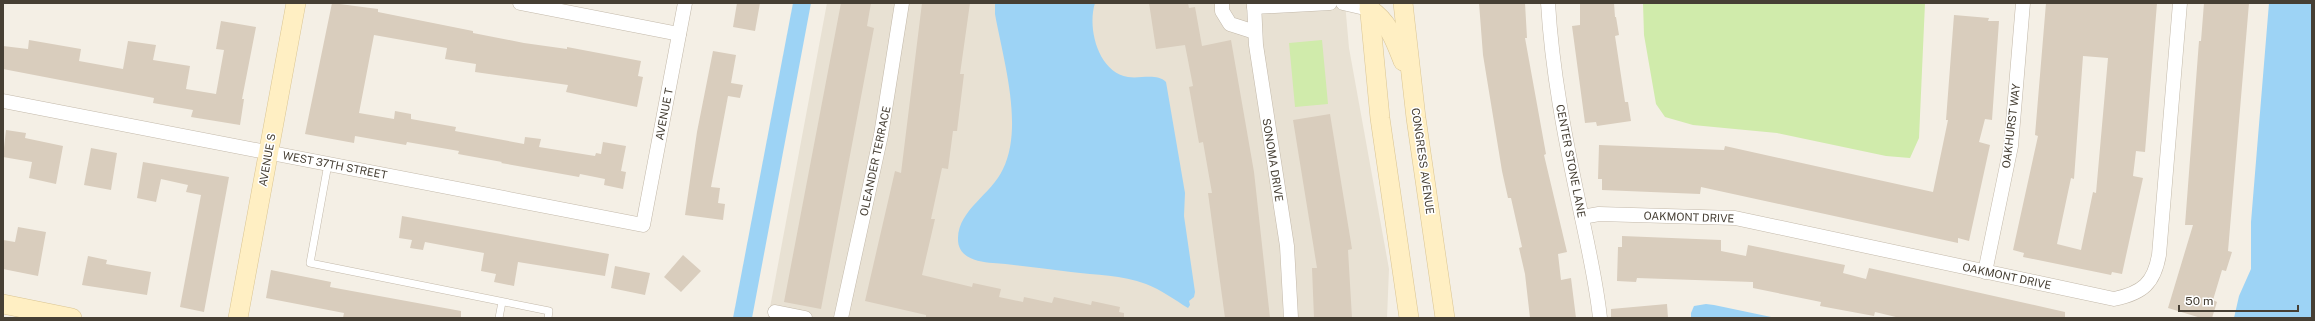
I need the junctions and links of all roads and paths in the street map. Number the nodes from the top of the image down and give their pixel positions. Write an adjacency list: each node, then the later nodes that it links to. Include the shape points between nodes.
1 (296, 3): 18 (street, AVENUE S)
2 (520, 3): 15 (street)
3 (685, 3): 15 (street, AVENUE T)
4 (902, 3): 31 (street, OLEANDER TERRACE, via 881,135)
5 (1222, 3): 14 (street, via 1222,11 1230,24)
6 (1330, 3): 12 (street)
7 (1343, 3): 13 (street)
8 (1403, 3): 16 (street, CONGRESS AVENUE)
9 (1548, 3): 20 (street, CENTER STONE LANE, via 1555,73)
10 (2023, 3): 22 (street, OAKHURST WAY, via 2011,146)
11 (2180, 3): 22 (street, OAKMONT DRIVE, via 2156,272 2145,287 2130,296 2114,299)
12 (1254, 5): 14 (street, SONOMA DRIVE)
13 (1369, 6): 16 (street, via 1386,23); 33 (street, via 1380,118)
14 (1255, 32): 32 (street, SONOMA DRIVE, via 1287,246)
15 (679, 34): 21 (street, AVENUE T)
16 (1412, 83): 34 (street, CONGRESS AVENUE)
17 (3, 101): 18 (street, WEST 37TH STREET)
18 (268, 152): 19 (street, WEST 37TH STREET); 27 (street, AVENUE S)
19 (328, 164): 21 (street, WEST 37TH STREET); 23 (lane, via 310,263)
20 (1582, 217): 22 (street, OAKMONT DRIVE, via 1599,214 1735,218); 35 (street, CENTER STONE LANE)
21 (643, 225)
22 (1985, 272)
23 (502, 302): 28 (lane); 29 (lane, via 549,311)
24 (3, 304): 26 (street)
25 (775, 312): 30 (street)
26 (72, 318)
27 (238, 318)
28 (499, 318)
29 (548, 318)
30 (805, 318)
31 (841, 318)
32 (1291, 318)
33 (1409, 318)
34 (1446, 318)
35 (1600, 318)

